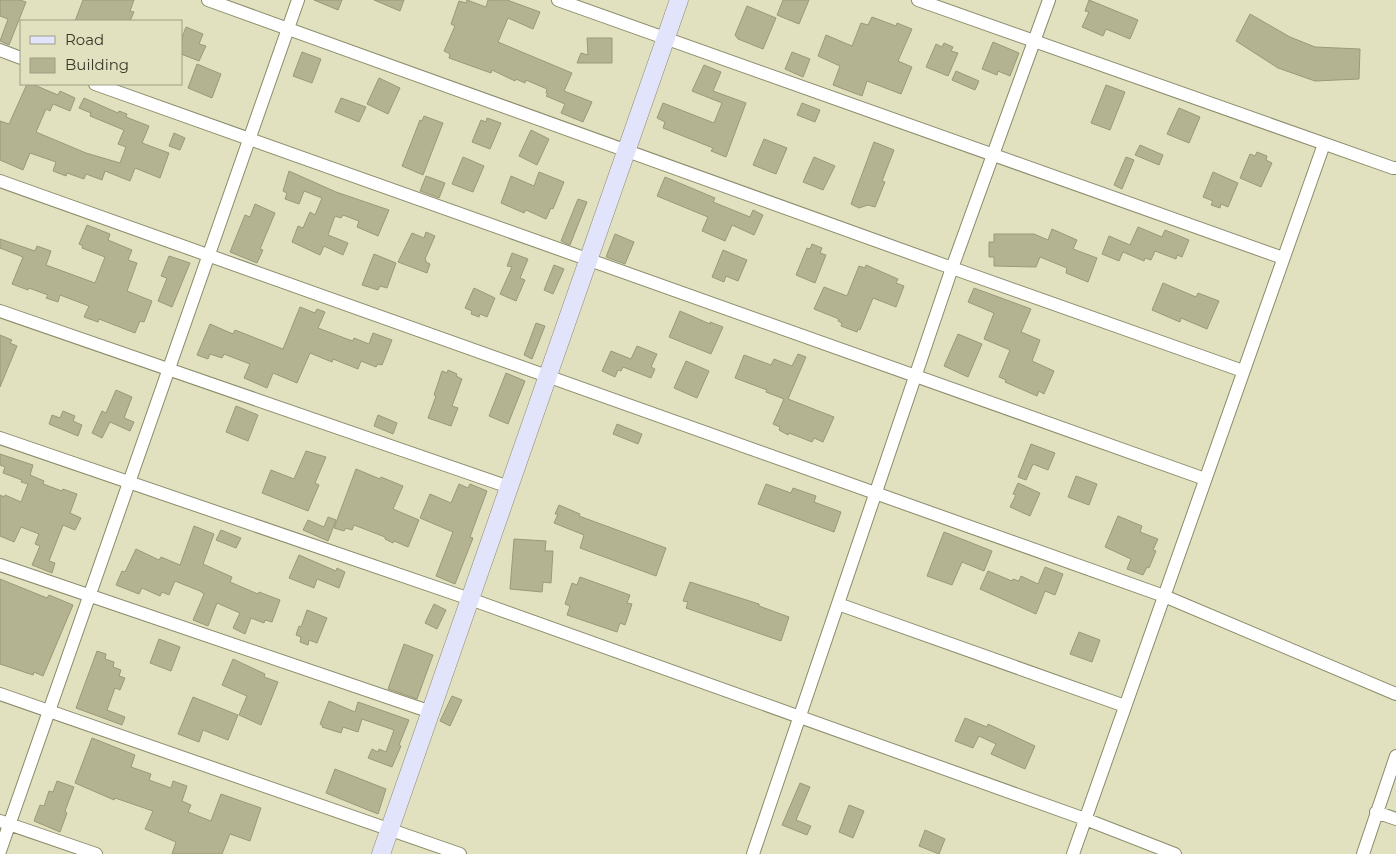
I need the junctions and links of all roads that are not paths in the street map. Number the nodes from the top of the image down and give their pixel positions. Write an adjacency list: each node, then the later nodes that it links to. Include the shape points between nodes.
1 (208, 0): 7 (street)
2 (298, 0): 7 (street)
3 (558, 0): 8 (street)
4 (679, 0): 8 (main road)
5 (918, 0): 9 (street)
6 (1049, 0): 9 (street)
7 (288, 29): 13 (street); 15 (street)
8 (666, 38): 15 (main road); 16 (street)
9 (1034, 41): 14 (street); 16 (street)
10 (0, 50): 11 (street)
11 (20, 58)
12 (97, 85): 13 (street)
13 (250, 139): 19 (street); 21 (street)
14 (1324, 144): 17 (street); 20 (street)
15 (627, 151): 21 (main road); 22 (street)
16 (993, 155): 20 (street); 22 (street)
17 (1396, 168)
18 (0, 181): 19 (street)
19 (209, 256): 24 (street); 26 (street)
20 (1283, 258): 25 (street)
21 (589, 260): 26 (main road); 27 (street)
22 (952, 268): 25 (street); 27 (street)
23 (0, 311): 24 (street)
24 (169, 369): 30 (street); 31 (street)
25 (1243, 371): 29 (street)
26 (548, 376): 31 (main road); 32 (street)
27 (916, 376): 29 (street); 32 (street)
28 (0, 438): 30 (street)
29 (1205, 479): 35 (street)
30 (129, 482): 34 (street); 36 (street)
31 (509, 487): 36 (main road)
32 (876, 493): 35 (street); 37 (street)
33 (0, 565): 34 (street)
34 (90, 596): 41 (street); 42 (street)
35 (1164, 596): 39 (street); 40 (street)
36 (470, 599): 42 (main road); 43 (street)
37 (838, 604): 40 (street); 43 (street)
38 (0, 694): 41 (street)
39 (1396, 694)
40 (1125, 706): 46 (street)
41 (49, 711): 48 (street); 49 (street)
42 (430, 712): 49 (main road)
43 (800, 717): 46 (street); 54 (street)
44 (1396, 756): 45 (street)
45 (1376, 812): 47 (street); 57 (street)
46 (1085, 819): 55 (street); 56 (street)
47 (1396, 819)
48 (5, 822): 50 (street); 51 (street)
49 (390, 830): 52 (main road); 53 (street)
50 (0, 851)
51 (96, 854)
52 (381, 854)
53 (460, 854)
54 (752, 854)
55 (1073, 854)
56 (1175, 854)
57 (1363, 854)

